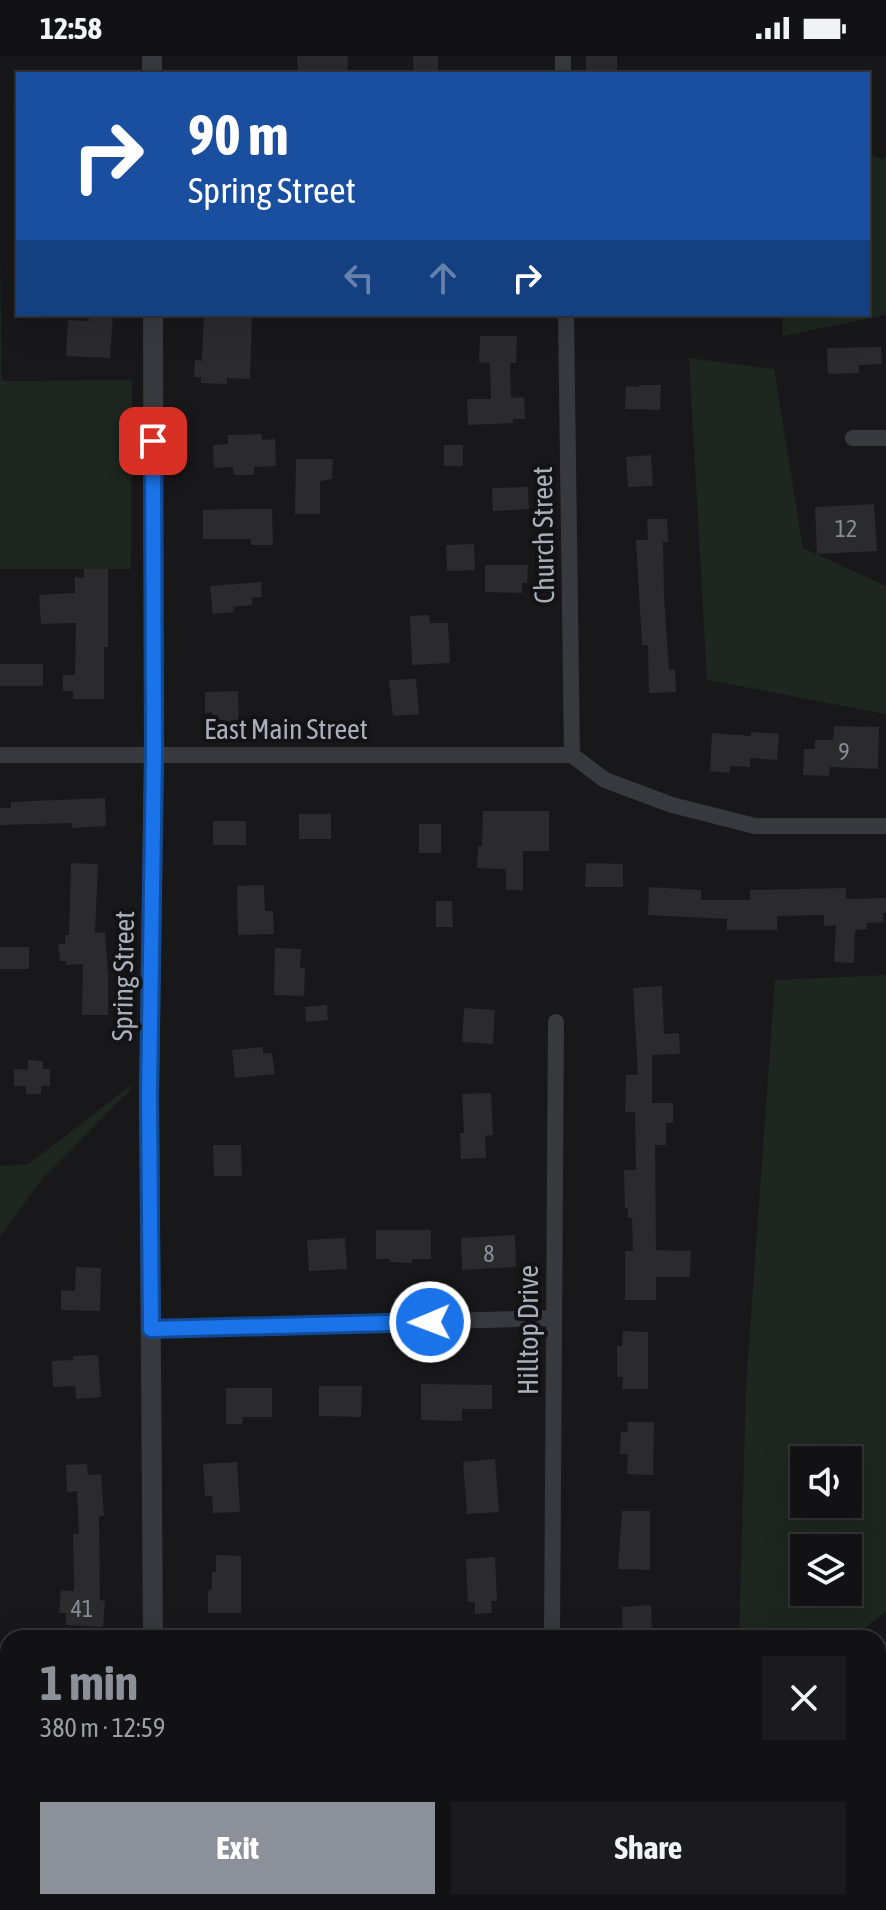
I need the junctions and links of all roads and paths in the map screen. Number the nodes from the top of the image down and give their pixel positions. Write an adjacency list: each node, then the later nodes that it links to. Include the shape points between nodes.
1 (153, 316): 6 (street, Spring Street)
2 (566, 316): 7 (street, Church Street)
3 (853, 438): 4 (street)
4 (886, 438)
5 (0, 755): 6 (street, East Main Street)
6 (154, 755): 7 (street, East Main Street); 11 (street, Spring Street)
7 (572, 755): 8 (street, via 605,780 672,805 755,826)
8 (886, 826)
9 (556, 1022): 10 (street, Hilltop Drive)
10 (554, 1318): 11 (street); 13 (street, Hilltop Drive)
11 (151, 1329): 12 (street, Spring Street)
12 (153, 1630)
13 (552, 1630)

